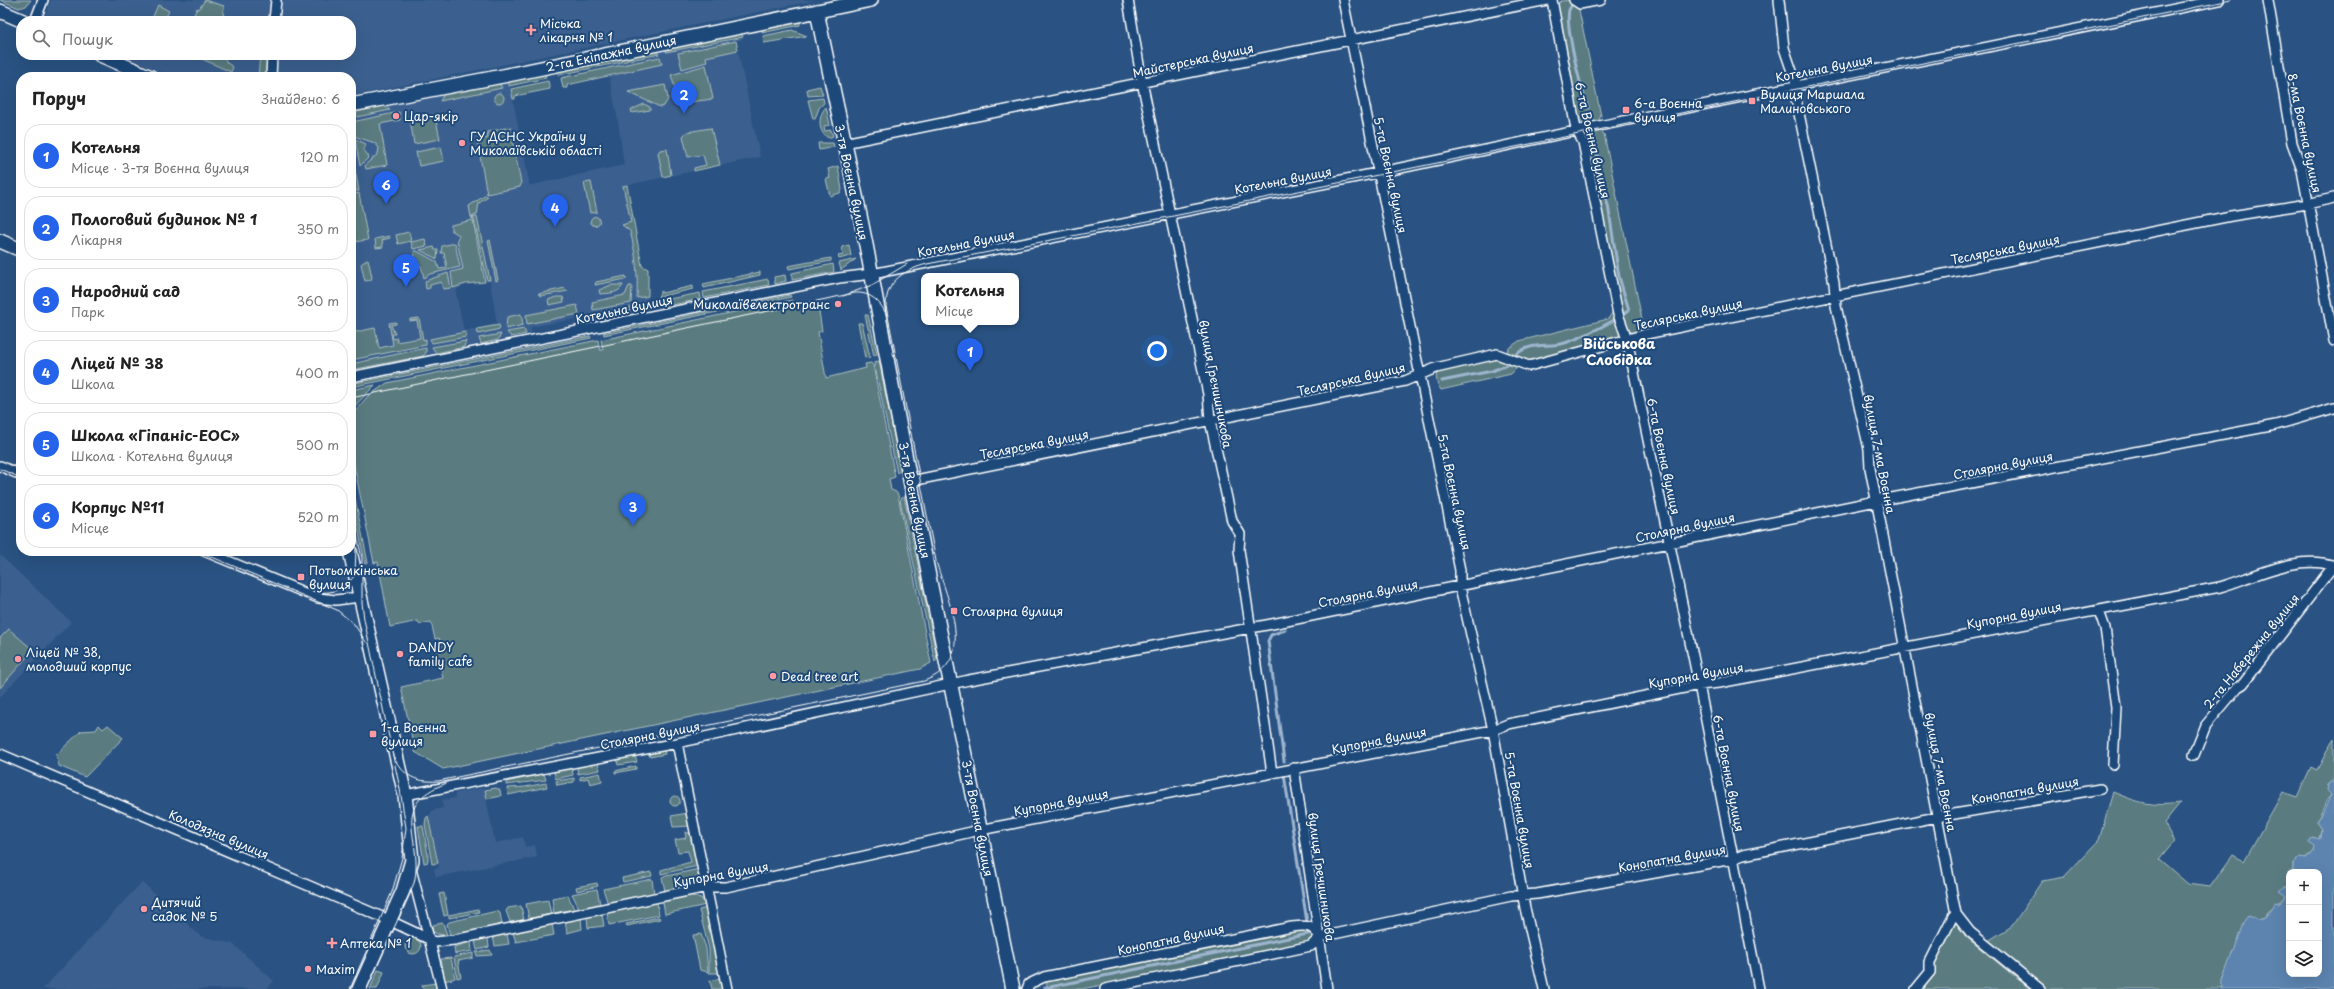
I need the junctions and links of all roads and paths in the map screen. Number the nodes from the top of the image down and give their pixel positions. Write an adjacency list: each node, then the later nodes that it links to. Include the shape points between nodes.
1 (43, 0): 15 (street)
2 (276, 0): 16 (street)
3 (871, 0): 14 (main road, 2-га Екіпажна вулиця)
4 (1128, 0): 23 (street, вулиця Гречишникова)
5 (1343, 0): 18 (street, 5-та Воєнна вулиця)
6 (1547, 0): 18 (street, Майстерська вулиця)
7 (1552, 0): 26 (street, 6-та Воєнна вулиця)
8 (1574, 0): 9 (street, via 1580,4)
9 (1601, 0)
10 (1778, 0): 24 (street, вулиця 7-ма Воєнна, via 1784,48)
11 (2219, 0): 24 (street, Котельна вулиця)
12 (2268, 0): 30 (street, 8-ма Воєнна вулиця, via 2292,143 2302,170)
13 (0, 11): 17 (main road)
14 (817, 11): 25 (main road, 2-га Екіпажна вулиця, via 503,76); 27 (main road, 3-тя Воєнна вулиця)
15 (37, 16)
16 (274, 16)
17 (16, 18)
18 (1350, 40): 23 (street, Майстерська вулиця); 28 (street, 5-та Воєнна вулиця)
19 (112, 60): 21 (main road)
20 (272, 60): 22 (street)
21 (139, 72)
22 (271, 72)
23 (1142, 82): 27 (street, Майстерська вулиця); 31 (street, вулиця Гречишникова)
24 (1796, 85): 26 (street, Котельна вулиця); 35 (street, вулиця 7-ма Воєнна, via 1796,99 1834,283)
25 (356, 103)
26 (1578, 132): 28 (street, Котельна вулиця); 36 (street, 6-та Воєнна вулиця, via 1583,142 1618,314)
27 (844, 143): 34 (main road, 3-тя Воєнна вулиця)
28 (1377, 173): 31 (street, Котельна вулиця); 38 (street, 5-та Воєнна вулиця, via 1382,186)
29 (2334, 198): 30 (street, Теслярська вулиця)
30 (2307, 204): 35 (street, Теслярська вулиця, via 2232,216); 37 (street, 8-ма Воєнна вулиця)
31 (1170, 215): 34 (street, Котельна вулиця); 41 (street, вулиця Гречишникова, via 1208,394)
32 (0, 241): 33 (main road)
33 (16, 248)
34 (872, 274): 39 (street, Котельна вулиця, via 839,278); 44 (main road, 3-тя Воєнна вулиця, via 885,356)
35 (1834, 296): 36 (street, Теслярська вулиця); 45 (street, вулиця 7-ма Воєнна, via 1869,449)
36 (1627, 339): 38 (street, Теслярська вулиця, via 1528,366 1497,354 1436,368); 46 (street, 6-та Воєнна вулиця)
37 (2334, 341)
38 (1419, 375): 41 (street, Теслярська вулиця, via 1404,381); 50 (street, 5-та Воєнна вулиця, via 1460,570)
39 (356, 376)
40 (2334, 408): 45 (street, Столярна вулиця, via 2276,425)
41 (1210, 421): 44 (street, Теслярська вулиця); 53 (street, вулиця Гречишникова, via 1232,520 1240,534 1239,550)
42 (0, 466): 43 (street)
43 (16, 473)
44 (911, 481): 55 (main road, 3-тя Воєнна вулиця)
45 (1876, 501): 46 (street, Столярна вулиця); 54 (street, вулиця 7-ма Воєнна)
46 (1669, 543): 50 (street, Столярна вулиця); 56 (street, 6-та Воєнна вулиця)
47 (216, 556): 51 (street, via 318,598 336,600)
48 (351, 556): 51 (main road)
49 (2334, 565): 52 (street, Купорна вулиця, via 2320,561 2276,567 2250,579 2220,587); 60 (street, 2-га Набережна вулиця, via 2243,684 2206,725)
50 (1460, 587): 53 (street, Столярна вулиця); 57 (street, 5-та Воєнна вулиця)
51 (360, 597): 65 (main road)
52 (2099, 611): 54 (street, Купорна вулиця); 61 (street, via 2105,628 2116,700)
53 (1250, 628): 55 (street, Столярна вулиця); 63 (street, вулиця Гречишникова)
54 (1906, 648): 56 (street, Купорна вулиця); 66 (street, вулиця 7-ма Воєнна)
55 (950, 684): 58 (street, Столярна вулиця); 67 (main road, 3-тя Воєнна вулиця)
56 (1699, 685): 57 (street, Купорна вулиця, via 1508,724); 68 (street, 6-та Воєнна вулиця)
57 (1493, 730): 62 (street, Купорна вулиця); 71 (street, 5-та Воєнна вулиця)
58 (677, 743): 65 (street, Столярна вулиця); 70 (street)
59 (0, 754): 73 (street, Колодязна вулиця)
60 (2194, 755)
61 (2113, 765)
62 (1294, 768): 63 (street, Купорна вулиця); 74 (street, вулиця Гречишникова)
63 (1272, 773): 67 (street, Купорна вулиця)
64 (2100, 789): 66 (street, Конопатна вулиця)
65 (405, 795): 69 (main road, via 412,852)
66 (1937, 817): 68 (street, Конопатна вулиця, via 1744,854); 72 (street, вулиця 7-ма Воєнна)
67 (980, 830): 70 (street, Купорна вулиця, via 726,887); 79 (main road, 3-тя Воєнна вулиця)
68 (1733, 859): 71 (street, Конопатна вулиця); 84 (street, 6-та Воєнна вулиця)
69 (411, 868): 73 (main road); 75 (street)
70 (707, 887): 75 (street, Купорна вулиця, via 449,941 436,942); 78 (street)
71 (1523, 895): 74 (street, Конопатна вулиця); 83 (street, 5-та Воєнна вулиця)
72 (1956, 914): 85 (street, via 1930,962 1930,972); 86 (street, вулиця 7-ма Воєнна, via 1970,932)
73 (390, 920): 75 (street, Колодязна вулиця); 76 (main road)
74 (1320, 937): 80 (street, Конопатна вулиця, via 1314,928 1308,925 1292,927 1044,977 1029,984); 81 (street, Конопатна вулиця, via 1311,946); 82 (street, вулиця Гречишникова)
75 (428, 938): 77 (street)
76 (359, 989)
77 (442, 989)
78 (727, 989)
79 (1013, 989)
80 (1027, 989)
81 (1105, 989)
82 (1327, 989)
83 (1544, 989)
84 (1759, 989)
85 (1917, 989)
86 (2040, 989)

